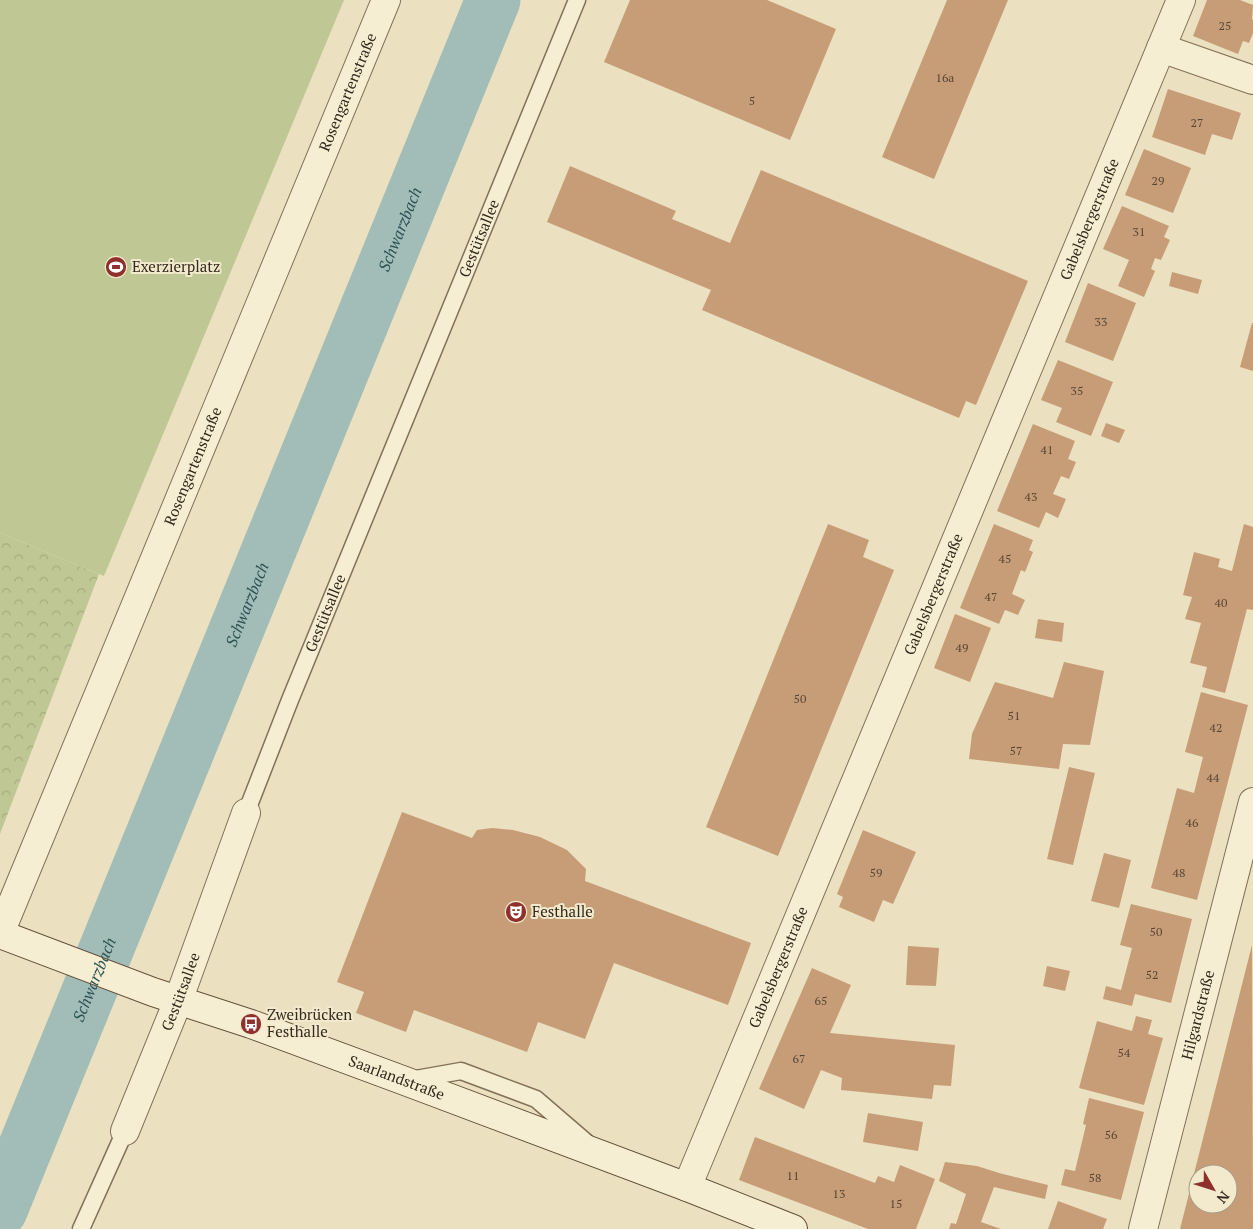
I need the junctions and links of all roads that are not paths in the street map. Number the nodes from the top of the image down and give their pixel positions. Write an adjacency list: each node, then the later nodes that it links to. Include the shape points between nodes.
1 (386, 0): 8 (street, Rosengartenstraße)
2 (577, 0): 7 (lane, Gestütsallee)
3 (1181, 0): 4 (street, Gabelsbergerstraße)
4 (1161, 48): 5 (street); 11 (street, Gabelsbergerstraße)
5 (1253, 80)
6 (1253, 802): 14 (street, Hilgardstraße)
7 (246, 813): 9 (street, Gestütsallee)
8 (0, 933): 9 (street, Saarlandstraße)
9 (165, 997): 10 (street, Gestütsallee); 11 (street, Saarlandstraße, via 251,1024)
10 (125, 1131): 12 (lane, Gestütsallee)
11 (686, 1187): 13 (street, Saarlandstraße)
12 (81, 1229)
13 (793, 1229)
14 (1143, 1229)

